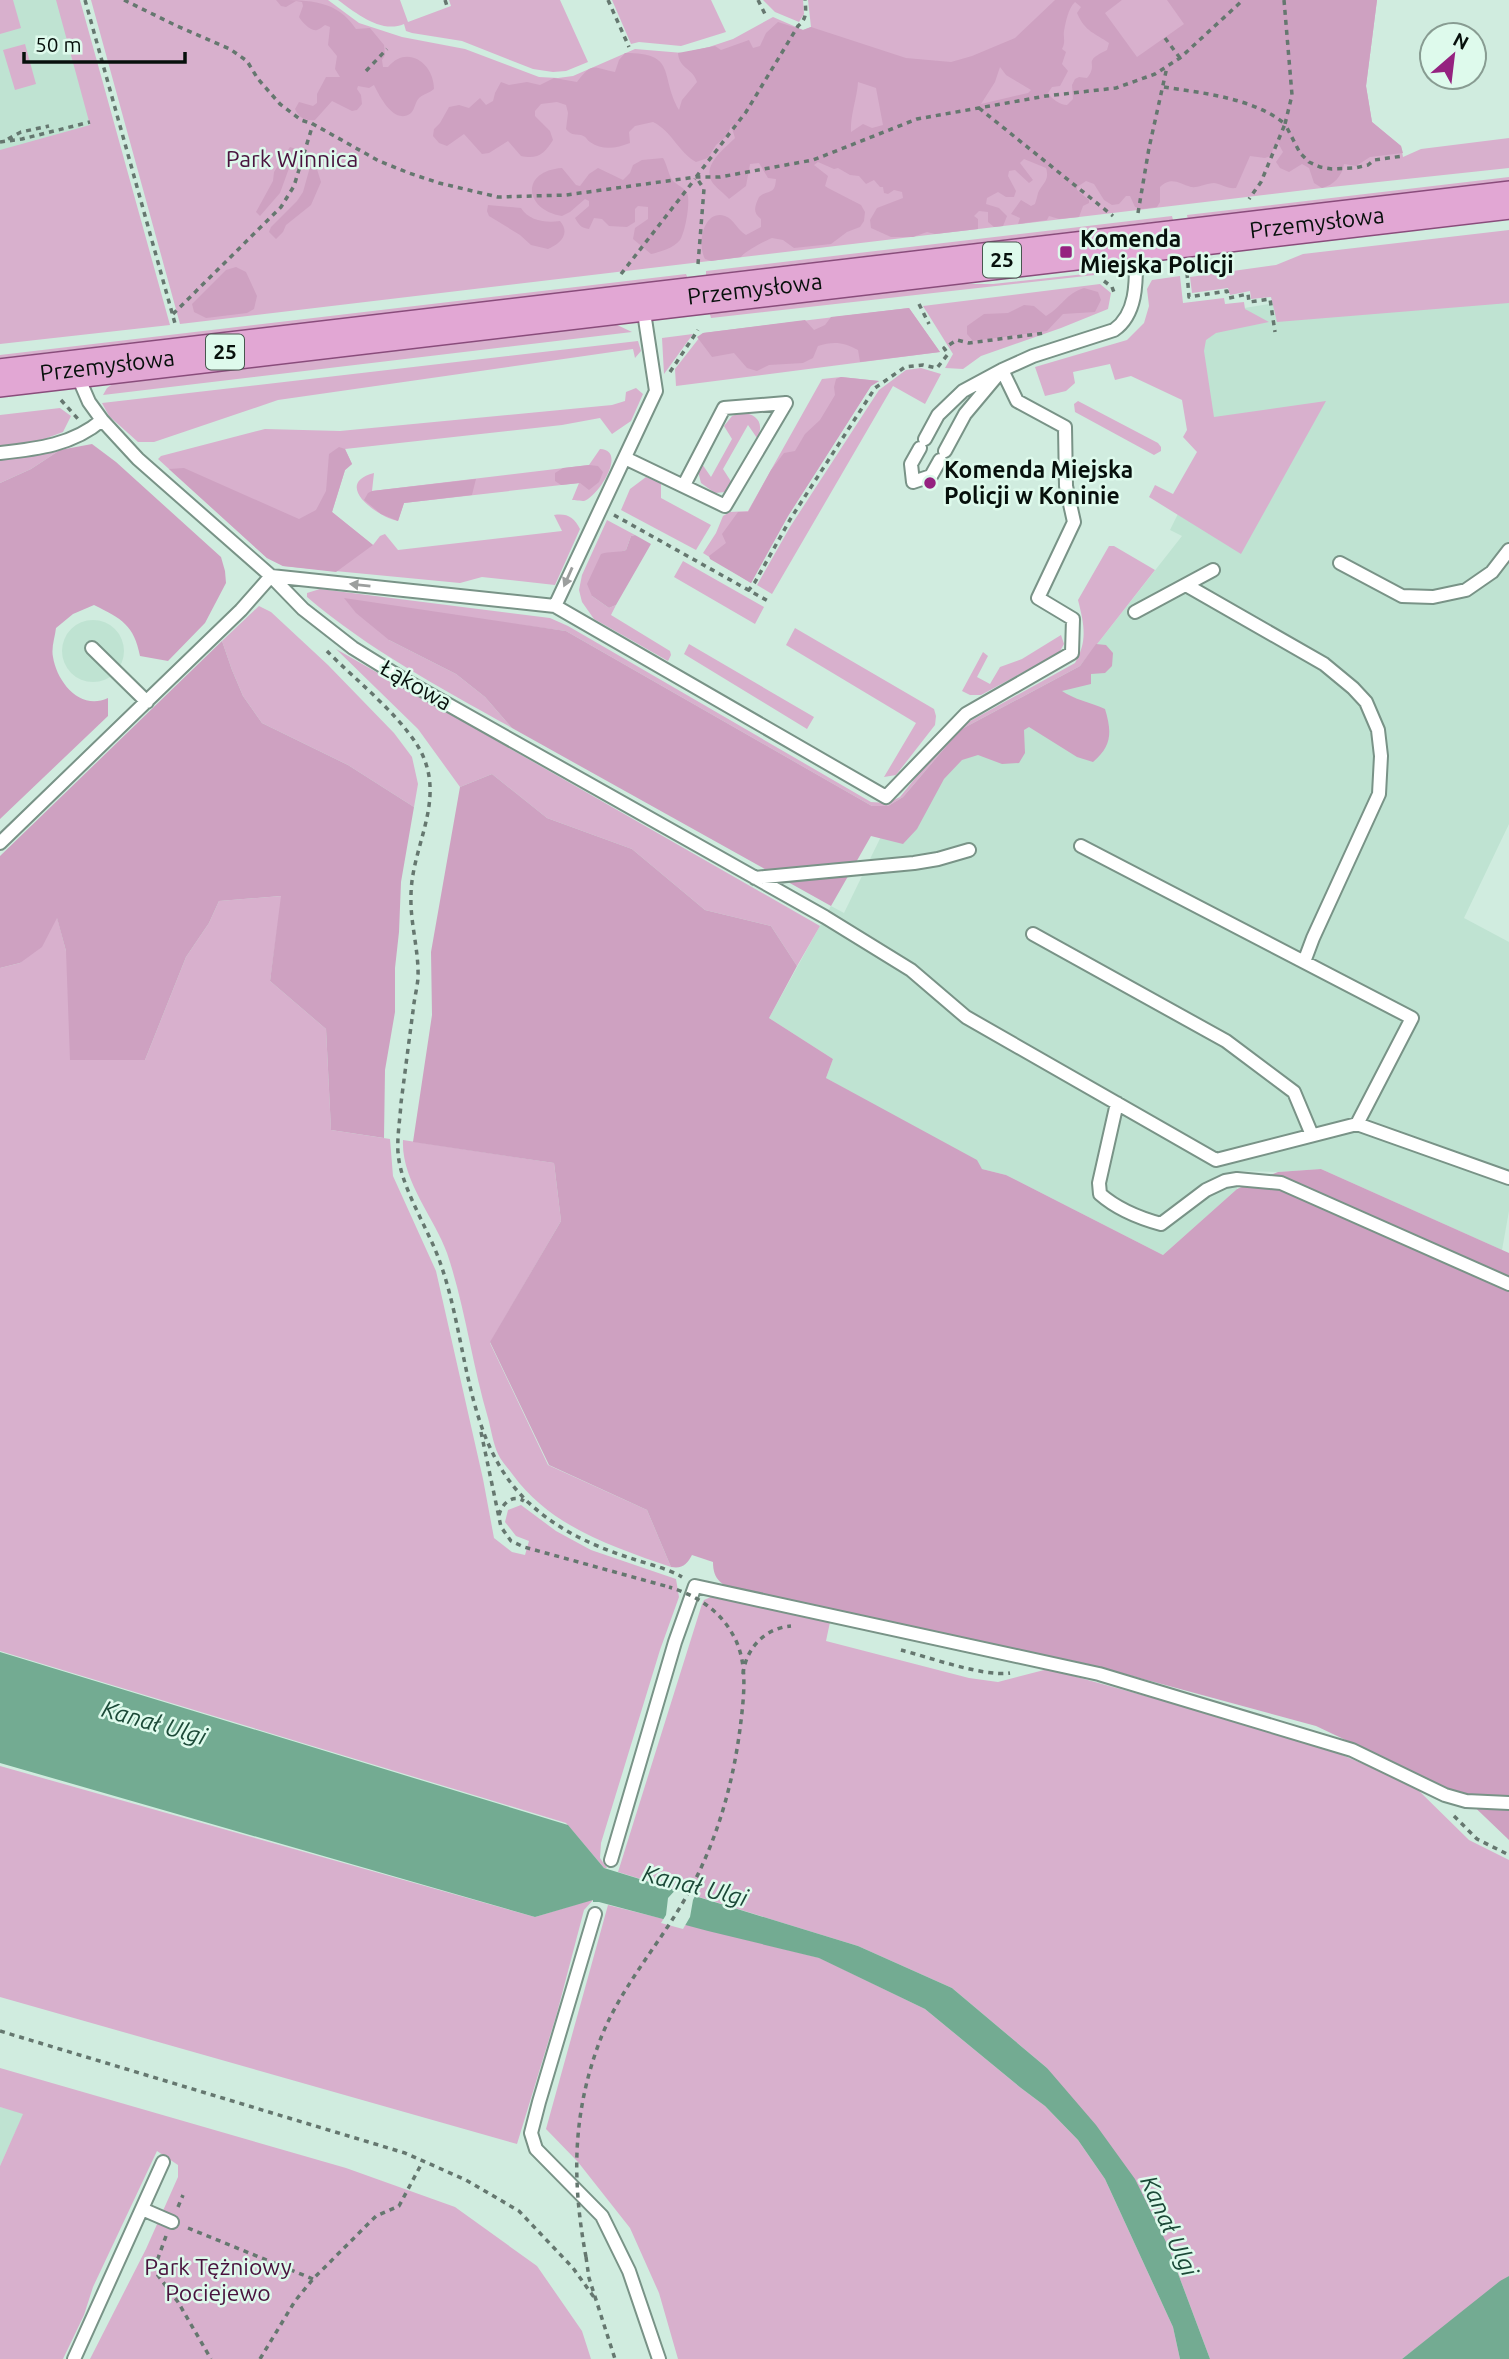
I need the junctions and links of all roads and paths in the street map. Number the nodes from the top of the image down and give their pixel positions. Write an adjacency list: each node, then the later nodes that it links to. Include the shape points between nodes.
1 (85, 0): 36 (path)
2 (124, 0): 20 (path, via 230,49 247,61 280,104)
3 (445, 0): 9 (path)
4 (608, 0): 12 (path)
5 (758, 0): 10 (path)
6 (805, 0): 25 (path, via 807,13 802,23 746,112)
7 (1243, 0): 14 (path)
8 (1284, 0): 21 (path, via 1292,95)
9 (447, 6)
10 (766, 16)
11 (1165, 38): 14 (path)
12 (629, 47)
13 (387, 50): 16 (path)
14 (1180, 58): 15 (path)
15 (1168, 66): 17 (path); 18 (path, via 1116,88)
16 (366, 71)
17 (1164, 88): 21 (path, via 1242,102); 29 (path)
18 (979, 108): 25 (path, via 917,119 813,160); 28 (path)
19 (90, 122): 23 (path)
20 (313, 124): 25 (path, via 409,173 498,197 566,195); 36 (path, via 294,186 281,207)
21 (1285, 124): 24 (path, via 1300,153 1320,167 1355,168); 26 (path, via 1266,172)
22 (48, 126): 23 (path)
23 (2, 141)
24 (1403, 156)
25 (696, 177): 30 (path, via 704,189); 33 (path)
26 (1249, 199)
27 (1509, 200): 29 (main road, Przemysłowa / 25)
28 (1113, 216)
29 (1137, 228): 33 (main road, Przemysłowa / 25); 41 (lane, via 1135,279 1125,323)
30 (698, 264)
31 (1187, 273): 40 (path, via 1189,297 1227,291 1228,298 1248,294 1249,302 1269,299)
32 (1104, 281): 34 (path, via 1112,287)
33 (631, 288): 43 (main road, Przemysłowa / 25); 47 (lane, via 656,391)
34 (1116, 302)
35 (919, 304): 37 (path)
36 (173, 314): 38 (path)
37 (929, 324)
38 (176, 327)
39 (1050, 332): 55 (path, via 969,343 957,340 944,348 948,354 937,368 905,367 875,388)
40 (1275, 332)
41 (1002, 370): 41 (lane, via 965,414 931,475 913,482 911,464 938,415 963,391); 57 (lane, via 1017,401 1065,427 1066,485 1074,522 1038,598 1073,619 1072,653 966,714 886,797)
42 (0, 378): 43 (main road, Przemysłowa / 25)
43 (68, 384): 44 (lane, Łąkowa); 45 (path)
44 (102, 419): 45 (lane); 53 (lane, Łąkowa, via 138,459)
45 (89, 431): 46 (lane, via 44,448)
46 (0, 453)
47 (625, 457): 48 (lane); 49 (lane)
48 (684, 485): 48 (lane, via 724,408 786,403 725,506)
49 (598, 511): 55 (path); 57 (lane, one-way to 57)
50 (1509, 550): 51 (lane, via 1492,572 1466,590 1433,597 1402,596)
51 (1340, 563)
52 (1213, 570): 54 (lane)
53 (271, 576): 57 (lane, one-way to 53); 61 (lane); 65 (lane, Łąkowa, via 303,609 353,648)
54 (1186, 584): 58 (lane); 67 (lane, via 1324,664 1366,702 1378,730 1378,794)
55 (748, 591): 56 (path)
56 (768, 601)
57 (555, 606)
58 (1135, 612)
59 (319, 643): 73 (path, via 414,740 429,778 431,798 411,897 418,981 398,1154 401,1174 444,1273)
60 (92, 648): 61 (lane)
61 (147, 702): 62 (lane)
62 (0, 843)
63 (1081, 846): 67 (lane)
64 (969, 850): 65 (lane, via 914,863)
65 (754, 878): 68 (lane, Łąkowa, via 911,970 966,1017)
66 (1033, 934): 70 (lane, via 1226,1041 1294,1092)
67 (1304, 962): 69 (lane, via 1412,1018)
68 (1117, 1103): 70 (lane, Łąkowa, via 1216,1160); 72 (lane, via 1100,1194 1141,1219 1161,1224 1225,1181 1281,1183)
69 (1357, 1124): 70 (lane, Łąkowa); 71 (lane)
70 (1312, 1135)
71 (1509, 1178)
72 (1509, 1284)
73 (480, 1427): 74 (path, via 510,1484); 75 (path)
74 (530, 1504): 75 (path, via 520,1498 507,1502 499,1511); 76 (path, via 582,1539)
75 (499, 1524): 78 (path, bridge, via 517,1545 669,1587 702,1601 724,1621 738,1646)
76 (677, 1574)
77 (801, 1626): 78 (path, via 779,1628 763,1636 749,1653)
78 (743, 1674): 90 (path, bridge, via 735,1765 714,1838 669,1926 618,2001 587,2081 578,2122 577,2207)
79 (1421, 1784): 80 (lane, via 1466,1801); 81 (path, via 1477,1839); 82 (lane, via 1352,1751 1098,1674 695,1586)
80 (1509, 1803)
81 (1509, 1855)
82 (611, 1860)
83 (595, 1914): 95 (lane, via 532,2140 544,2159 602,2216 629,2271)
84 (0, 2031): 85 (path)
85 (423, 2161): 89 (path, via 399,2206 376,2217); 90 (path, via 466,2179 519,2211 573,2268)
86 (163, 2162): 87 (lane)
87 (142, 2209): 88 (lane); 91 (lane)
88 (172, 2222): 89 (path); 92 (path, via 156,2261 157,2274)
89 (313, 2279): 93 (path)
90 (596, 2300): 94 (path)
91 (74, 2359)
92 (211, 2359)
93 (260, 2359)
94 (615, 2359)
95 (659, 2359)

